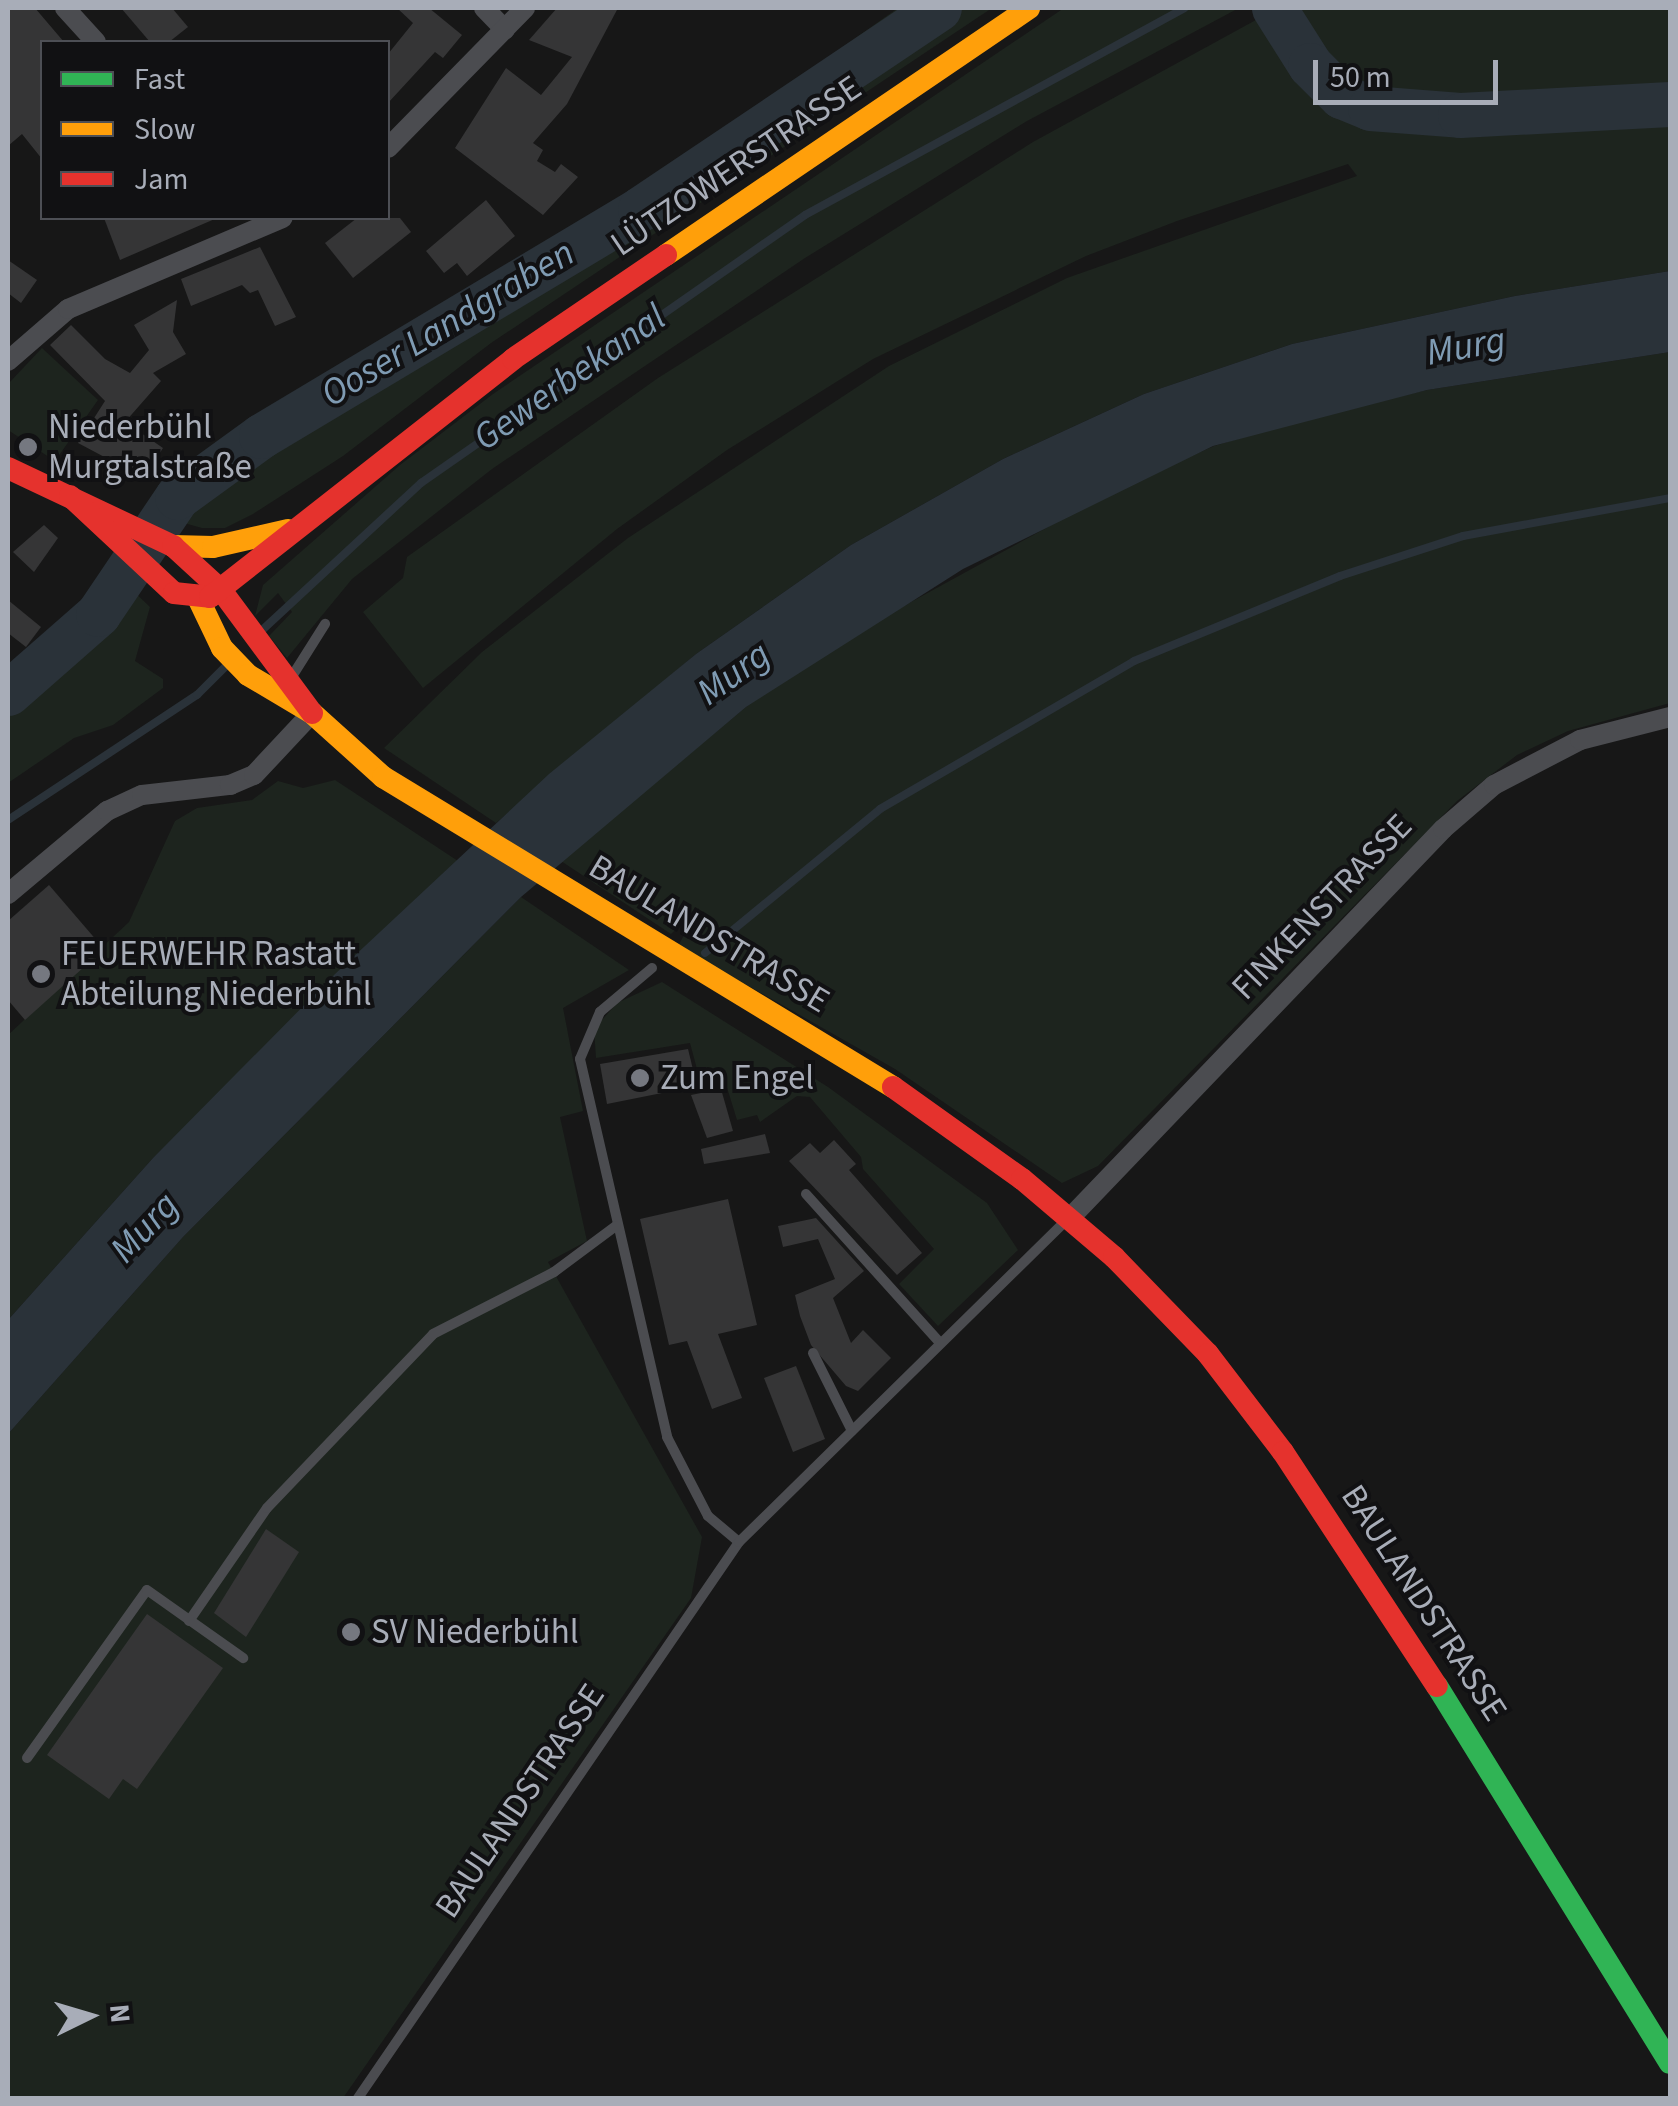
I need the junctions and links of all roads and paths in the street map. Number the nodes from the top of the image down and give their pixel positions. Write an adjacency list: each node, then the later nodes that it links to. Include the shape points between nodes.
1 (65, 8): 6 (street)
2 (484, 8): 5 (street)
3 (525, 8): 5 (street)
4 (1028, 8): 12 (street, LÜTZOWERSTRASSE, via 513,359)
5 (505, 30): 7 (street)
6 (94, 40)
7 (390, 146)
8 (253, 223): 9 (street, via 68,308)
9 (8, 361)
10 (8, 468): 11 (street, BAULANDSTRASSE)
11 (70, 496): 13 (street, BAULANDSTRASSE); 15 (street, BAULANDSTRASSE, via 149,574 174,594)
12 (300, 527): 13 (street, via 213,547); 14 (street, LÜTZOWERSTRASSE)
13 (173, 546): 14 (street, BAULANDSTRASSE)
14 (221, 590): 15 (street, LÜTZOWERSTRASSE); 17 (street, BAULANDSTRASSE)
15 (198, 600): 18 (street, BAULANDSTRASSE, via 222,648)
16 (325, 624): 17 (lane)
17 (291, 678): 18 (lane); 19 (street, BAULANDSTRASSE)
18 (274, 696): 19 (street, BAULANDSTRASSE)
19 (312, 712): 21 (street, via 254,775 230,785 142,795 106,811); 24 (street, BAULANDSTRASSE, via 384,777 917,1102)
20 (1670, 717): 24 (street, FINKENSTRASSE, via 1580,740 1494,785)
21 (8, 894)
22 (652, 968): 25 (lane, via 600,1012 580,1059)
23 (806, 1194): 26 (lane)
24 (1070, 1218): 26 (lane, BAULANDSTRASSE); 33 (street, BAULANDSTRASSE, via 1208,1354 1282,1452 1526,1822)
25 (616, 1226): 29 (lane, via 667,1437 708,1516); 30 (lane, via 554,1272 433,1334 267,1508)
26 (940, 1343): 28 (lane, BAULANDSTRASSE)
27 (813, 1353): 28 (lane)
28 (852, 1431): 29 (lane, BAULANDSTRASSE)
29 (739, 1542): 34 (lane, BAULANDSTRASSE)
30 (190, 1620): 31 (lane); 32 (lane, via 147,1590)
31 (243, 1658)
32 (28, 1758)
33 (1670, 2063)
34 (358, 2098)

